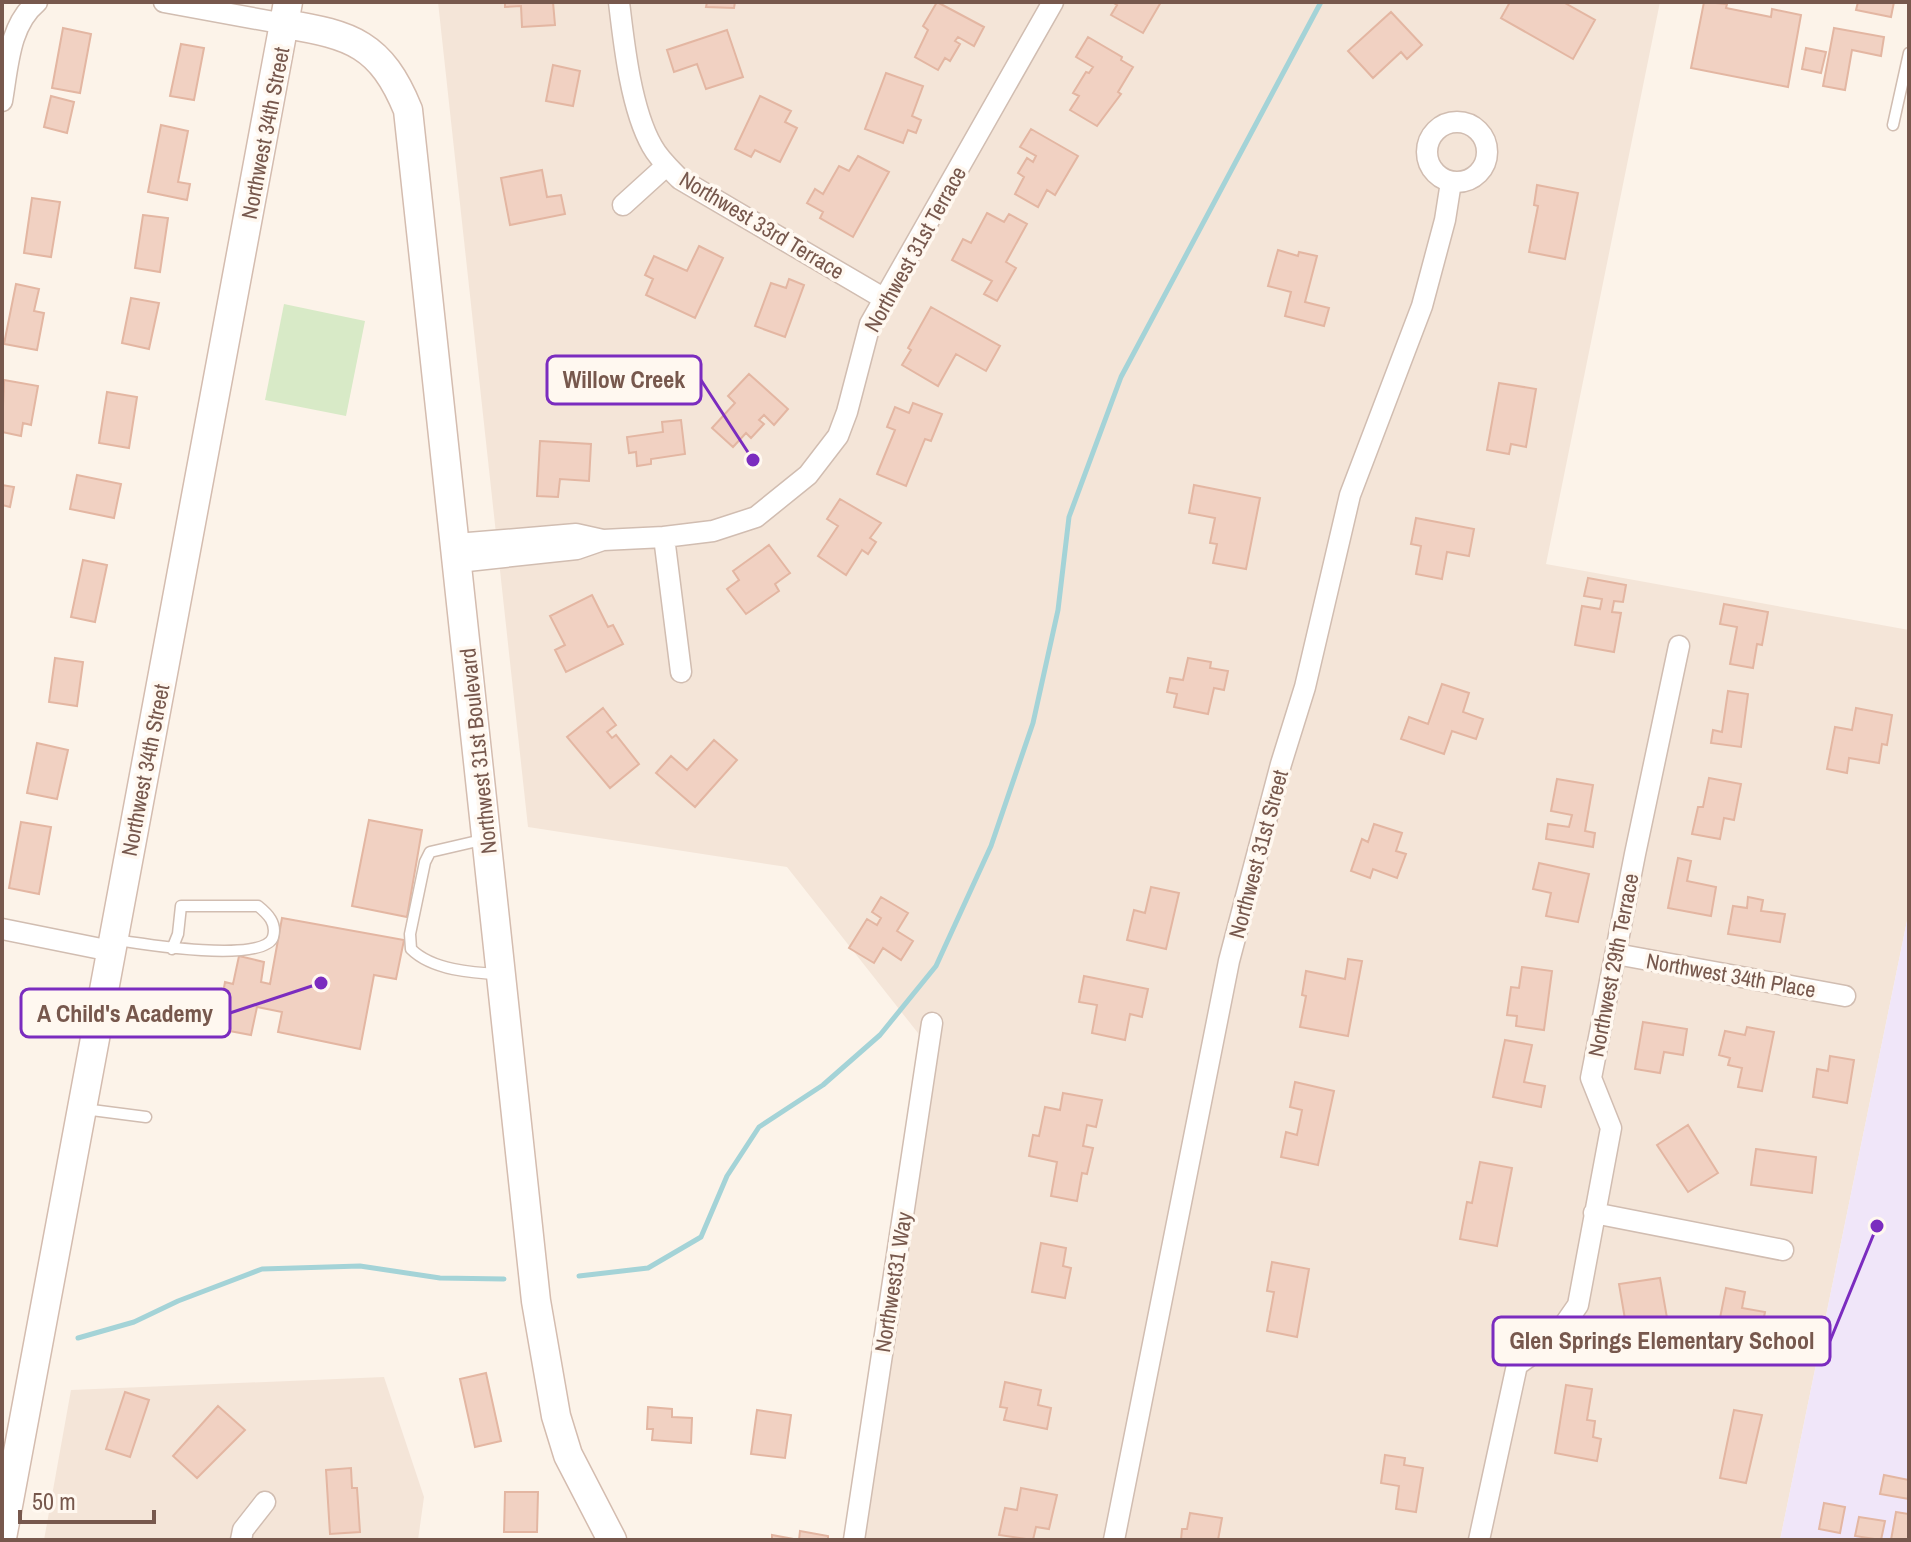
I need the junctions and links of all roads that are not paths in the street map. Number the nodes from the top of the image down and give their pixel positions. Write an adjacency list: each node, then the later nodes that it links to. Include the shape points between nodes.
1 (37, 2): 7 (street, via 14,38)
2 (164, 2): 5 (street)
3 (619, 2): 9 (street, Northwest 33rd Terrace, via 644,126)
4 (1053, 2): 12 (street, Northwest 31st Terrace)
5 (287, 13): 14 (street, Northwest 31st Boulevard, via 360,44 396,82 408,110); 19 (street, Northwest 34th Street)
6 (1909, 53): 8 (lane)
7 (2, 101)
8 (1893, 125)
9 (666, 166): 11 (street); 12 (street, Northwest 33rd Terrace)
10 (1451, 182): 34 (street, Northwest 31st Street, via 1422,306 1350,495 1305,687 1229,961)
11 (623, 205)
12 (883, 298): 13 (street, Northwest 31st Terrace, via 870,324 838,436 808,475 756,517 713,531)
13 (664, 537): 14 (street, Northwest 31st Terrace, via 603,540 577,549); 16 (street)
14 (457, 553): 17 (street, Northwest 31st Boulevard)
15 (1679, 646): 21 (street, Northwest 29th Terrace)
16 (681, 672)
17 (487, 838): 22 (street, Northwest 31st Boulevard); 22 (lane, via 430,852 411,949 448,967)
18 (2, 929): 19 (street)
19 (112, 946): 20 (lane); 25 (street, Northwest 34th Street)
20 (172, 949): 20 (lane, via 264,949 275,928 258,906 181,906)
21 (1616, 954): 23 (street, Northwest 34th Place); 27 (street, Northwest 29th Terrace, via 1591,1078 1611,1128)
22 (502, 974): 32 (street, Northwest 31st Boulevard, via 536,1301 556,1416 568,1455)
23 (1845, 996)
24 (932, 1023): 33 (street, Northwest31 Way)
25 (82, 1109): 26 (lane); 30 (street, Northwest 34th Street)
26 (146, 1117)
27 (1594, 1213): 28 (street); 35 (street, Northwest 29th Terrace, via 1578,1305 1555,1338 1517,1365)
28 (1783, 1250)
29 (265, 1502): 31 (street)
30 (2, 1538)
31 (241, 1540)
32 (612, 1540)
33 (854, 1540)
34 (1114, 1540)
35 (1479, 1540)

